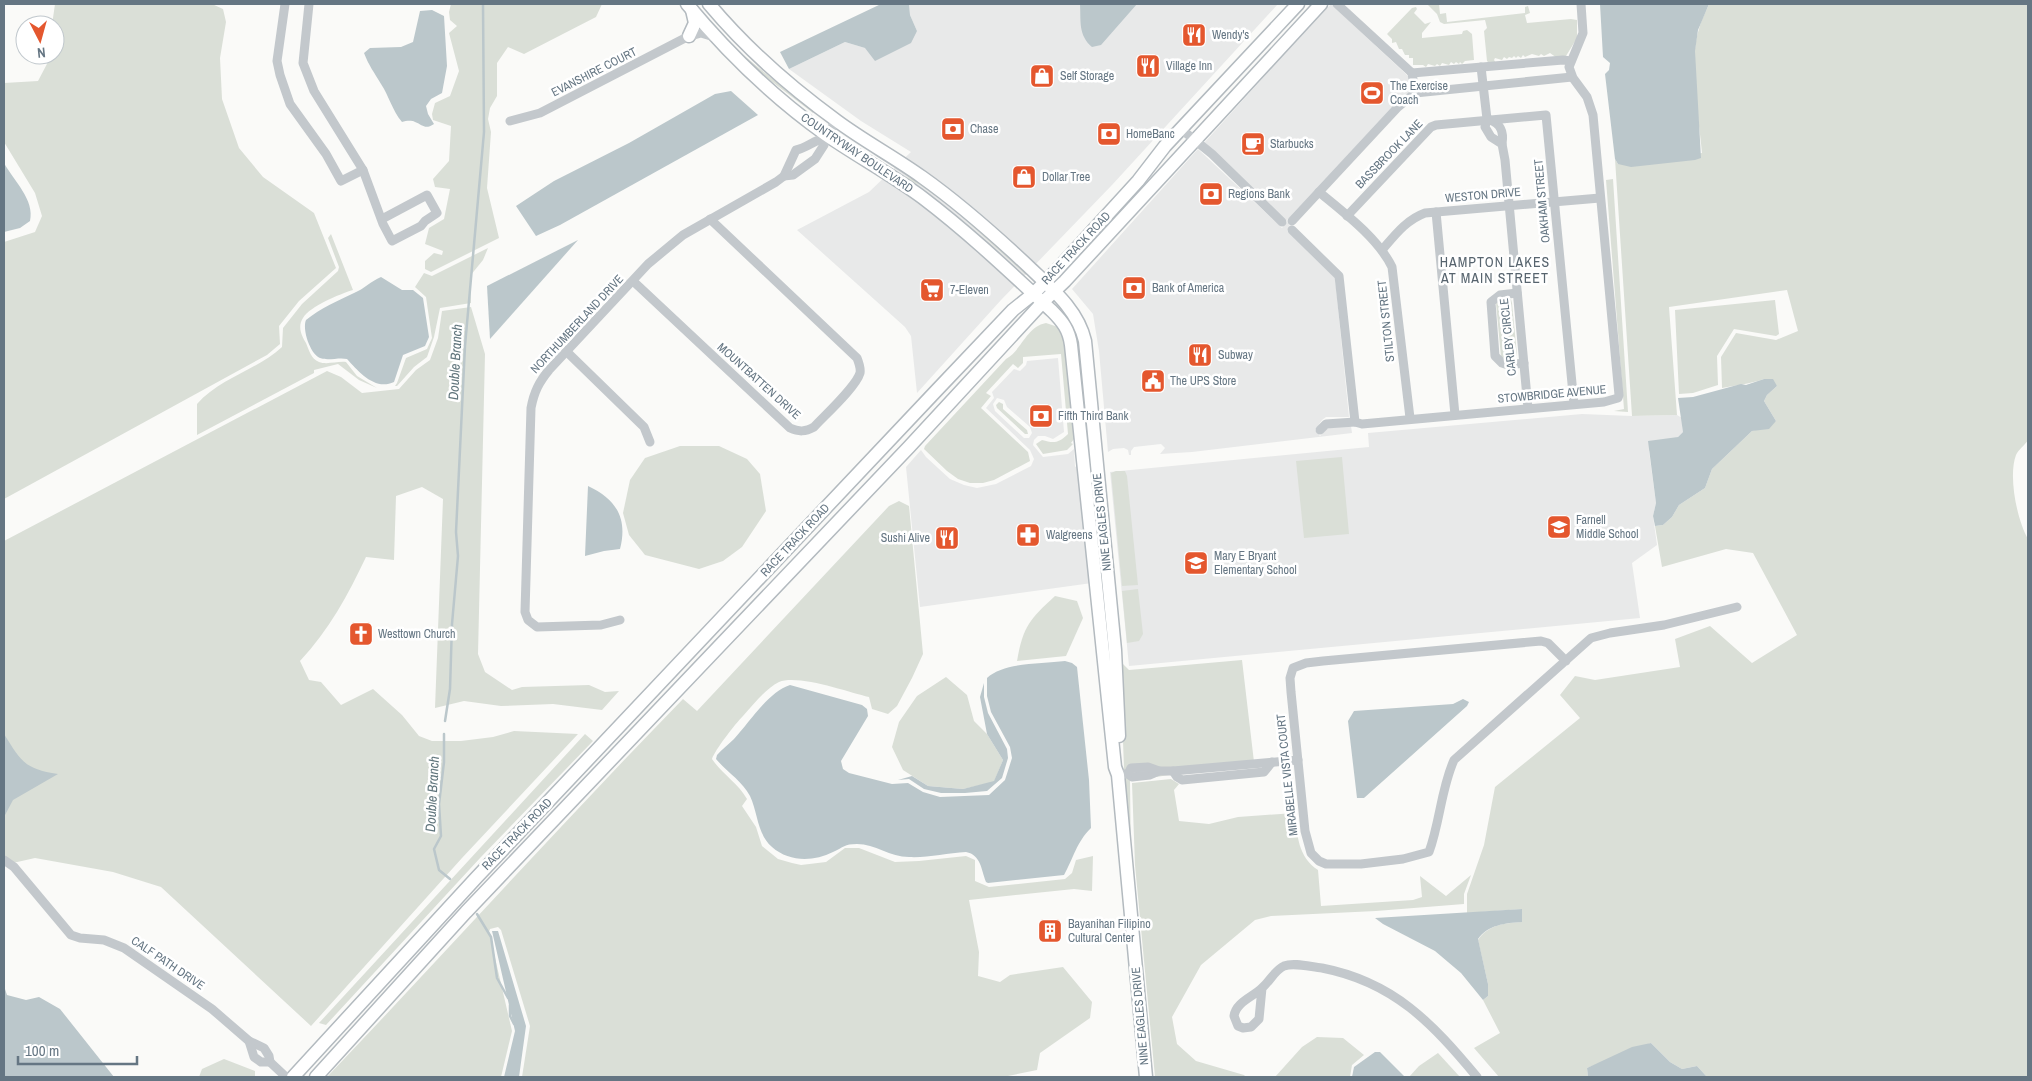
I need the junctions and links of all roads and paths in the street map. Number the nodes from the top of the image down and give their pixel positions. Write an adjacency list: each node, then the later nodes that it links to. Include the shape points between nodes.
1 (285, 4): 27 (street, via 277,61 290,104 341,181)
2 (309, 4): 27 (street, via 303,63 314,91)
3 (708, 4): 9 (street, via 709,13); 15 (main road, COUNTRYWAY BOULEVARD)
4 (1298, 4): 24 (main road, RACE TRACK ROAD)
5 (1321, 4): 26 (main road, RACE TRACK ROAD)
6 (1337, 4): 16 (street)
7 (1581, 4): 12 (street, via 1582,33)
8 (689, 6): 9 (main road, COUNTRYWAY BOULEVARD); 10 (main road, via 695,23)
9 (704, 24): 10 (street, EVANSHIRE COURT); 11 (main road, COUNTRYWAY BOULEVARD); 15 (main road, via 722,30 755,61)
10 (688, 37): 11 (street, EVANSHIRE COURT, via 701,33); 22 (street, EVANSHIRE COURT, via 540,113)
11 (717, 38): 13 (main road, COUNTRYWAY BOULEVARD)
12 (1571, 61): 14 (street); 17 (street)
13 (742, 64): 23 (main road, via 812,116); 25 (main road, COUNTRYWAY BOULEVARD)
14 (1481, 67): 16 (street); 18 (street)
15 (774, 70): 23 (main road, COUNTRYWAY BOULEVARD)
16 (1412, 74): 19 (street)
17 (1572, 76): 18 (street); 31 (street, STOWBRIDGE AVENUE, via 1591,104)
18 (1483, 85): 19 (street); 21 (street)
19 (1415, 93): 30 (street, BASSBROOK LANE)
20 (1546, 115): 21 (street, BASSBROOK LANE); 32 (street, OAKHAM STREET)
21 (1487, 119): 33 (street, CARLBY CIRCLE, via 1498,123 1501,128); 35 (street, BASSBROOK LANE, via 1431,128)
22 (510, 121)
23 (836, 121): 25 (street, NORTHUMBERLAND DRIVE); 29 (main road, COUNTRYWAY BOULEVARD)
24 (1181, 129): 26 (street); 41 (main road, RACE TRACK ROAD)
25 (826, 136): 28 (street, NORTHUMBERLAND DRIVE, via 815,159 793,174); 28 (street, via 796,150); 29 (main road, via 838,133 848,137 904,172); 44 (main road, COUNTRYWAY BOULEVARD, via 949,218)
26 (1195, 141): 38 (street); 42 (main road, RACE TRACK ROAD)
27 (363, 170): 36 (street)
28 (784, 176): 37 (street, NORTHUMBERLAND DRIVE)
29 (925, 179): 41 (main road, COUNTRYWAY BOULEVARD, via 991,232)
30 (1319, 192): 35 (street, STILTON STREET); 52 (street, BASSBROOK LANE, via 1292,226 1339,276)
31 (1600, 198): 32 (street, WESTON DRIVE); 48 (street, STOWBRIDGE AVENUE, via 1619,395 1612,401)
32 (1554, 202): 33 (street, WESTON DRIVE); 48 (street, OAKHAM STREET)
33 (1508, 205): 34 (street, WESTON DRIVE); 43 (street, CARLBY CIRCLE)
34 (1436, 212): 39 (street, WESTON DRIVE, via 1414,217); 50 (street)
35 (1347, 216): 39 (street, STILTON STREET)
36 (382, 219): 36 (street, via 428,195 437,213 421,226 392,241)
37 (710, 219): 40 (street, NORTHUMBERLAND DRIVE, via 683,235); 40 (street, MOUNTBATTEN DRIVE, via 857,358 860,375 814,427 806,431 790,428)
38 (1282, 222)
39 (1382, 250): 51 (street, STILTON STREET, via 1392,266 1395,279)
40 (633, 281): 45 (street, NORTHUMBERLAND DRIVE)
41 (1044, 283): 42 (main road, NINE EAGLES DRIVE); 44 (main road, RACE TRACK ROAD)
42 (1054, 292): 44 (main road, RACE TRACK ROAD); 59 (main road, NINE EAGLES DRIVE, via 1079,321 1085,341)
43 (1517, 293): 46 (street, CARLBY CIRCLE); 46 (street, via 1500,296 1491,302 1495,348 1502,363)
44 (1038, 298): 47 (main road, RACE TRACK ROAD, via 1013,310); 55 (main road, RACE TRACK ROAD); 59 (main road, NINE EAGLES DRIVE, via 1061,320 1070,336)
45 (567, 352): 54 (street, via 644,426); 58 (street, NORTHUMBERLAND DRIVE, via 539,382 533,394 525,612 528,620 537,627 601,625)
46 (1524, 363): 49 (street, CARLBY CIRCLE)
47 (936, 390): 55 (main road, via 937,404 915,430); 56 (main road, RACE TRACK ROAD)
48 (1574, 404): 49 (street, STOWBRIDGE AVENUE)
49 (1528, 408): 50 (street, STOWBRIDGE AVENUE)
50 (1455, 415): 51 (street, STOWBRIDGE AVENUE)
51 (1410, 418): 52 (street, STOWBRIDGE AVENUE, via 1362,424)
52 (1355, 422): 53 (street, STOWBRIDGE AVENUE)
53 (1323, 427)
54 (650, 442)
55 (909, 447): 56 (main road); 62 (main road, RACE TRACK ROAD)
56 (880, 450): 61 (main road, RACE TRACK ROAD)
57 (1737, 607): 60 (street, MIRABELLE VISTA COURT, via 1591,638)
58 (620, 620)
59 (1109, 650): 64 (main road, NINE EAGLES DRIVE)
60 (1566, 661): 63 (street, MIRABELLE VISTA COURT, via 1548,643 1541,641 1306,663 1293,668 1290,678); 63 (street, MIRABELLE VISTA COURT, via 1454,760 1429,852 1412,858 1334,865 1319,861 1308,848)
61 (609, 737): 62 (main road); 66 (main road, RACE TRACK ROAD)
62 (623, 748): 67 (main road, RACE TRACK ROAD)
63 (1298, 760): 64 (street, via 1272,762 1264,772 1182,780 1173,771 1148,767 1132,768)
64 (1123, 774): 74 (main road, NINE EAGLES DRIVE)
65 (4, 860): 69 (street, CALF PATH DRIVE, via 14,867 71,935 104,940 124,948 212,1009)
66 (412, 946): 67 (main road); 72 (main road, RACE TRACK ROAD)
67 (424, 958): 73 (main road, RACE TRACK ROAD)
68 (1262, 988): 75 (street, via 1285,966 1310,966 1353,976 1394,996 1427,1022)
69 (249, 1041): 70 (street, CALF PATH DRIVE, via 264,1048); 70 (street, CALF PATH DRIVE, via 254,1057)
70 (270, 1062): 71 (street, CALF PATH DRIVE)
71 (286, 1077)
72 (292, 1077)
73 (316, 1077)
74 (1146, 1077)
75 (1477, 1077)

